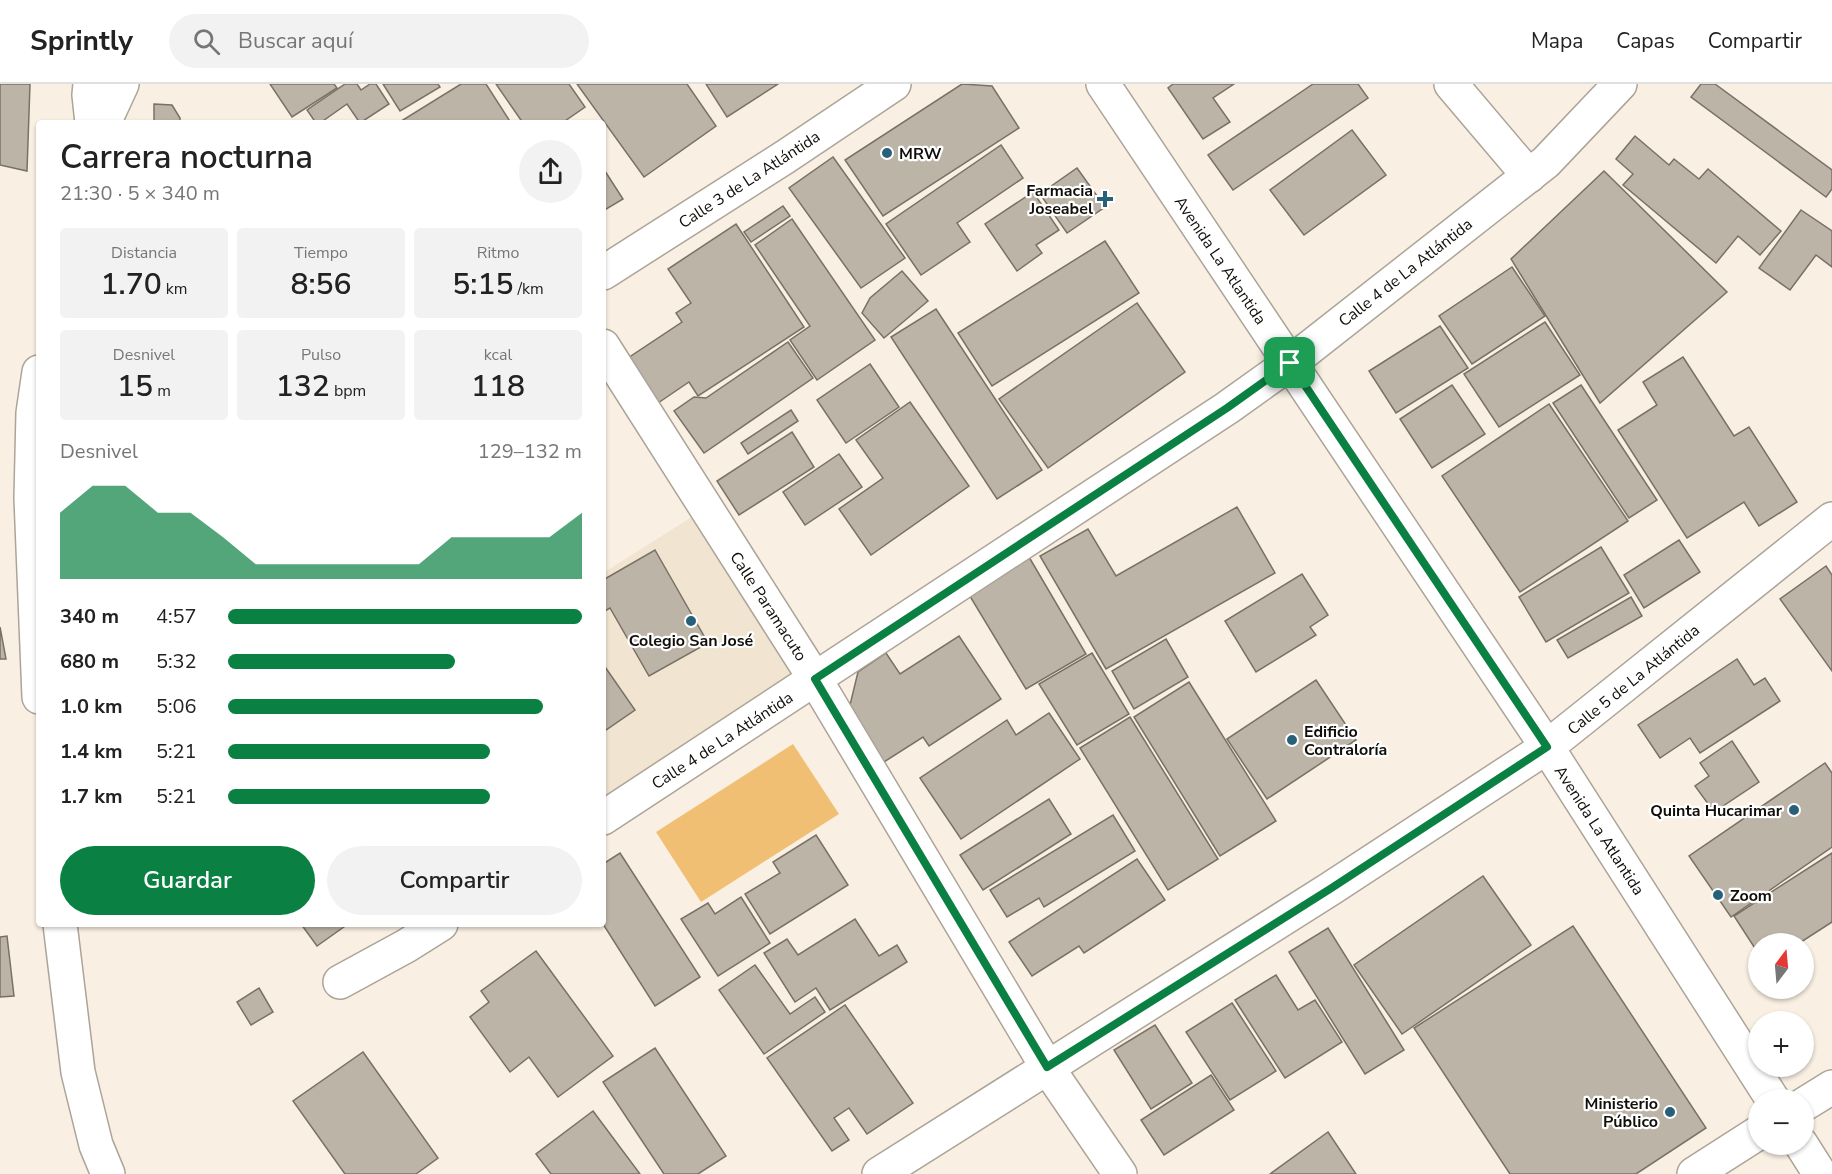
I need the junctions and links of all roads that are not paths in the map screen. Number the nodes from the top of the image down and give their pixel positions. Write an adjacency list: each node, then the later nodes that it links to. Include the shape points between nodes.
1 (90, 84): 7 (street)
2 (122, 84): 8 (street)
3 (894, 84): 10 (street, Calle 3 de La Atlántida)
4 (1103, 84): 12 (street, Avenida La Atlantida)
5 (1451, 84): 9 (street)
6 (1620, 84): 9 (street, Calle 4 de La Atlántida)
7 (92, 120)
8 (105, 120)
9 (1528, 176): 12 (street, Calle 4 de La Atlántida)
10 (606, 271)
11 (606, 351): 16 (street, Calle Paramacuto)
12 (1290, 363): 16 (street, Calle 4 de La Atlántida); 17 (street, Avenida La Atlantida)
13 (36, 392): 15 (street, via 31,498)
14 (1832, 519): 17 (street, Calle 5 de La Atlántida)
15 (36, 622)
16 (815, 679): 18 (street, Calle 4 de La Atlántida); 22 (street, Calle Paramacuto)
17 (1547, 747): 22 (street, Calle 5 de La Atlántida); 24 (street, Avenida La Atlantida)
18 (606, 816)
19 (60, 927): 28 (street, via 78,1072 96,1145)
20 (436, 927): 21 (street)
21 (340, 982)
22 (1047, 1067): 29 (street, Calle 5 de La Atlántida); 30 (street, Calle Paramacuto)
23 (1832, 1087): 25 (street)
24 (1766, 1089)
25 (1814, 1098)
26 (1748, 1139): 31 (street)
27 (1809, 1155): 32 (street)
28 (108, 1174)
29 (879, 1174)
30 (1120, 1174)
31 (1694, 1174)
32 (1820, 1174)

